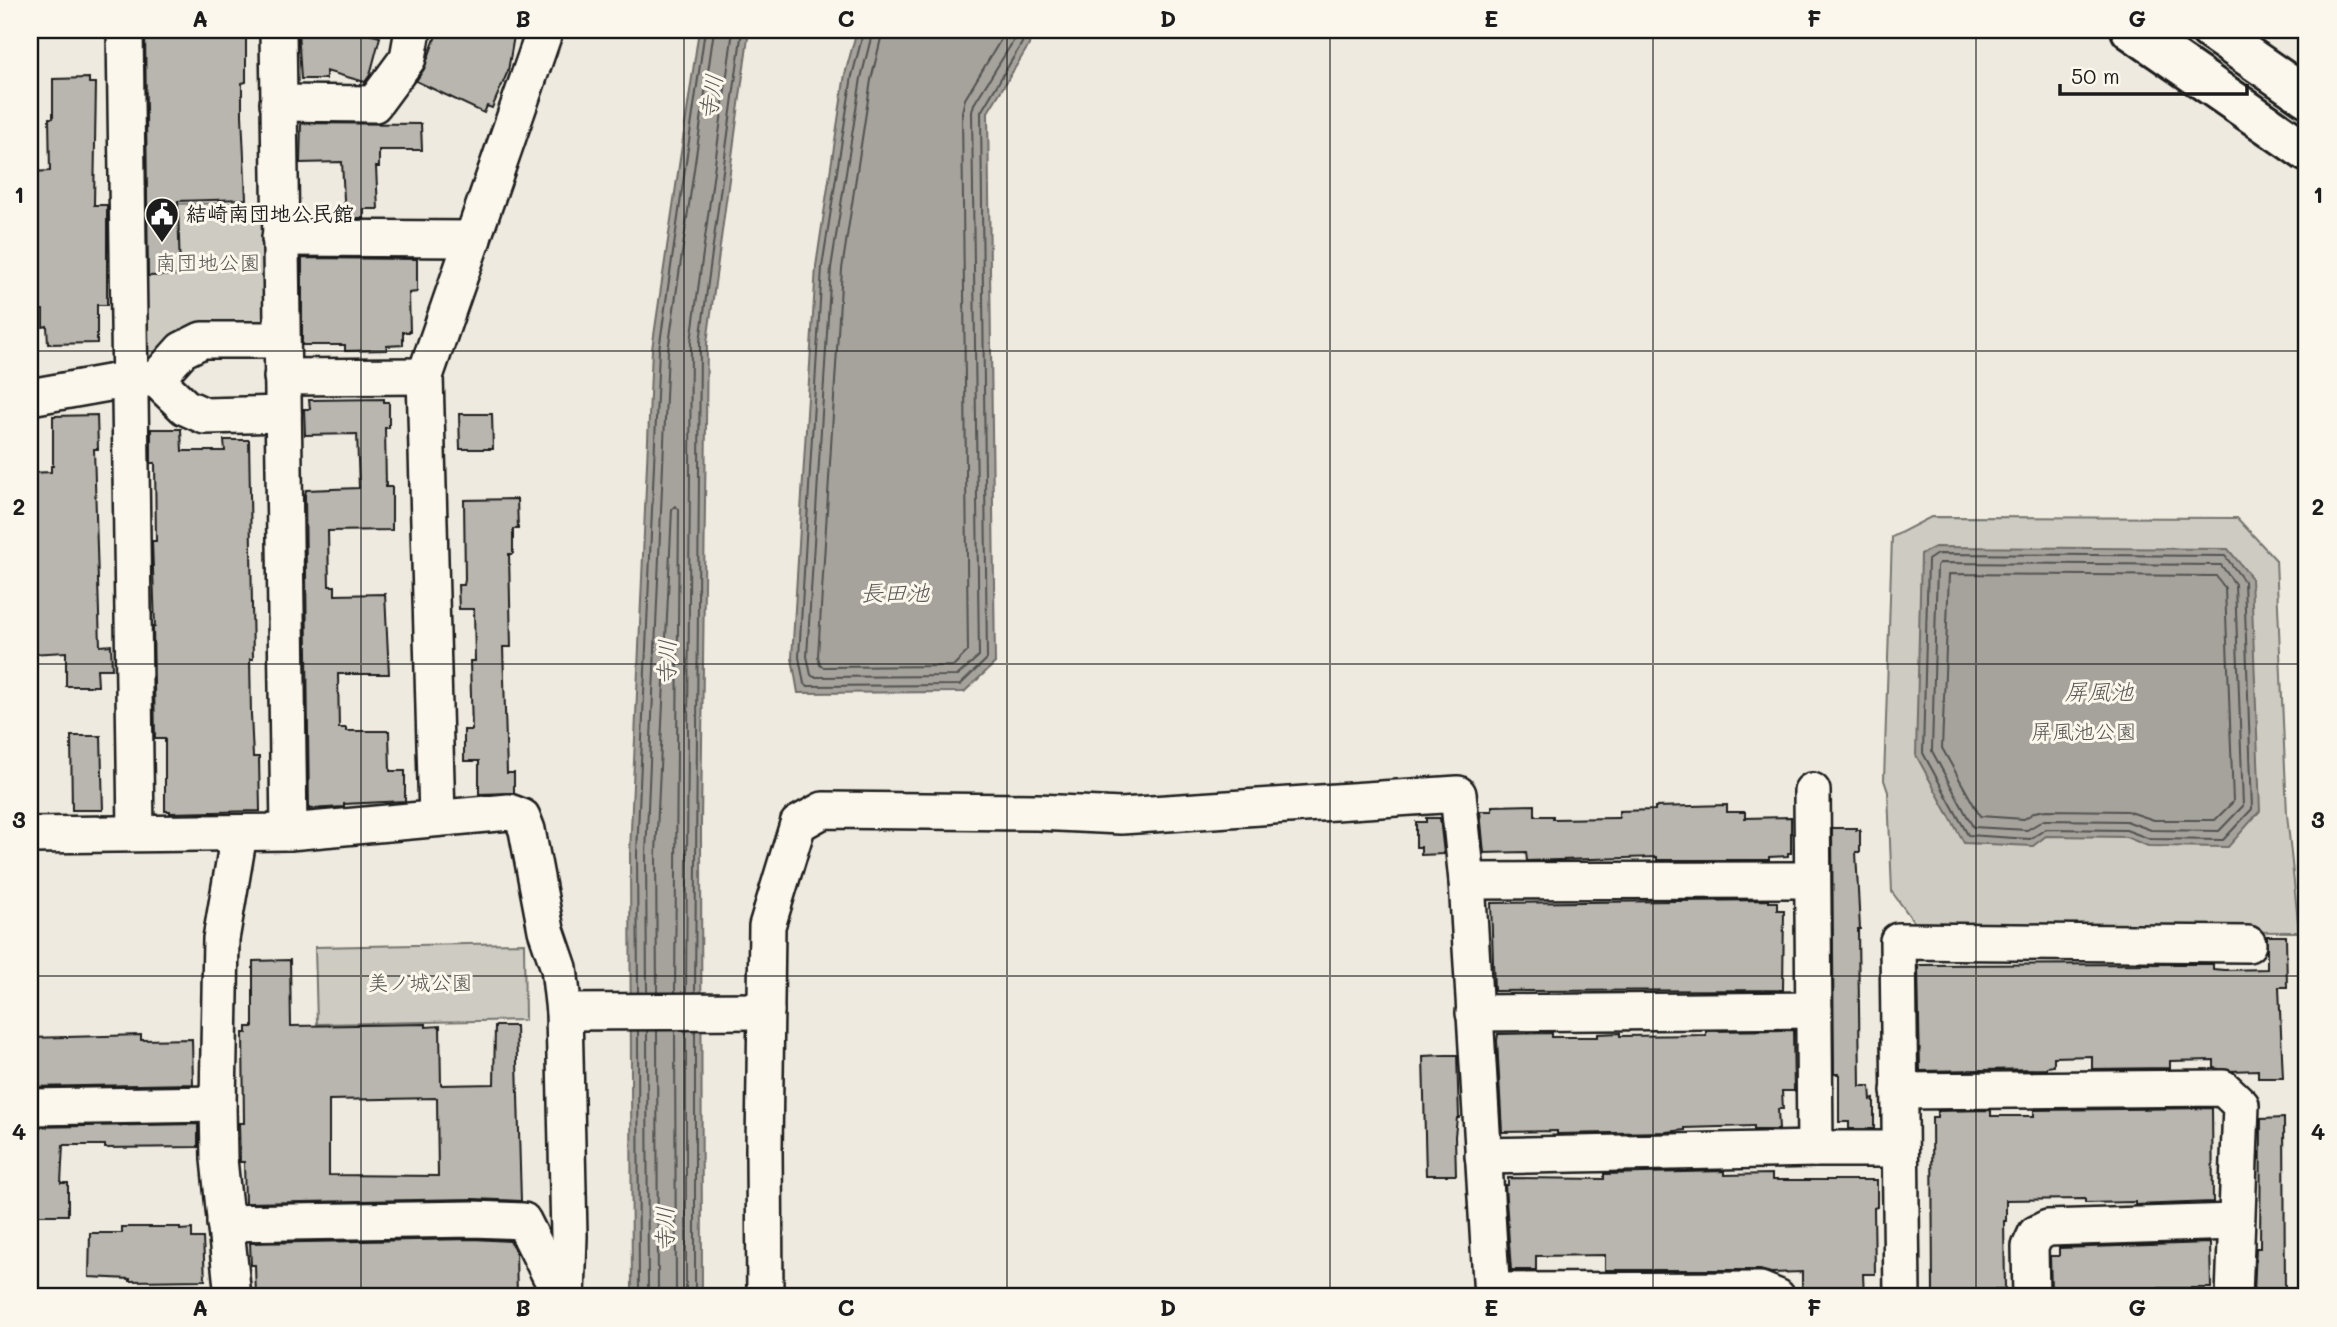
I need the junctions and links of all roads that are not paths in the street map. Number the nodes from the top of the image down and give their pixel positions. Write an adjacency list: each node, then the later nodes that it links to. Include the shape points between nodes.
1 (125, 30): 19 (street)
2 (278, 30): 11 (street)
3 (413, 30): 11 (street, via 408,58 374,104)
4 (545, 30): 15 (street)
5 (2131, 30): 13 (highway)
6 (2144, 30): 12 (highway)
7 (2210, 30): 10 (highway)
8 (2225, 30): 9 (highway)
9 (2307, 88)
10 (2307, 97)
11 (278, 103): 14 (street)
12 (2307, 143)
13 (2307, 152)
14 (280, 238): 15 (street); 16 (street)
15 (473, 239): 17 (street)
16 (281, 340): 18 (street); 19 (street, via 202,340)
17 (425, 376): 18 (street); 23 (street)
18 (282, 377): 21 (street)
19 (144, 379): 20 (street); 21 (street, via 205,416); 24 (street)
20 (30, 397)
21 (283, 414): 25 (street)
22 (1812, 790): 28 (street)
23 (437, 818): 25 (street); 33 (street, via 509,812 522,817 546,930)
24 (136, 832): 26 (street); 27 (street)
25 (289, 832): 26 (street)
26 (239, 834): 36 (street, via 221,939)
27 (30, 835)
28 (1811, 880): 29 (street); 31 (street)
29 (1467, 881): 32 (street, via 1458,794 1121,816 822,810 798,824 767,926); 34 (street)
30 (2248, 944): 35 (street, via 1898,942)
31 (1814, 1010): 34 (street); 38 (street)
32 (757, 1011): 33 (street); 46 (street)
33 (570, 1012): 44 (street)
34 (1474, 1013): 40 (street)
35 (1899, 1091): 39 (street); 41 (street, via 2223,1088 2241,1105)
36 (218, 1104): 37 (street); 42 (street)
37 (30, 1107)
38 (1815, 1149): 39 (street); 40 (street)
39 (1900, 1149): 48 (street)
40 (1483, 1156): 43 (street)
41 (2235, 1222): 49 (street, via 2048,1228 2036,1234 2030,1247); 50 (street)
42 (225, 1223): 44 (street, via 523,1222 552,1279); 45 (street)
43 (1492, 1294): 47 (street, via 1760,1290)
44 (567, 1296)
45 (233, 1297)
46 (765, 1297)
47 (1777, 1297)
48 (1902, 1297)
49 (2031, 1297)
50 (2234, 1297)

